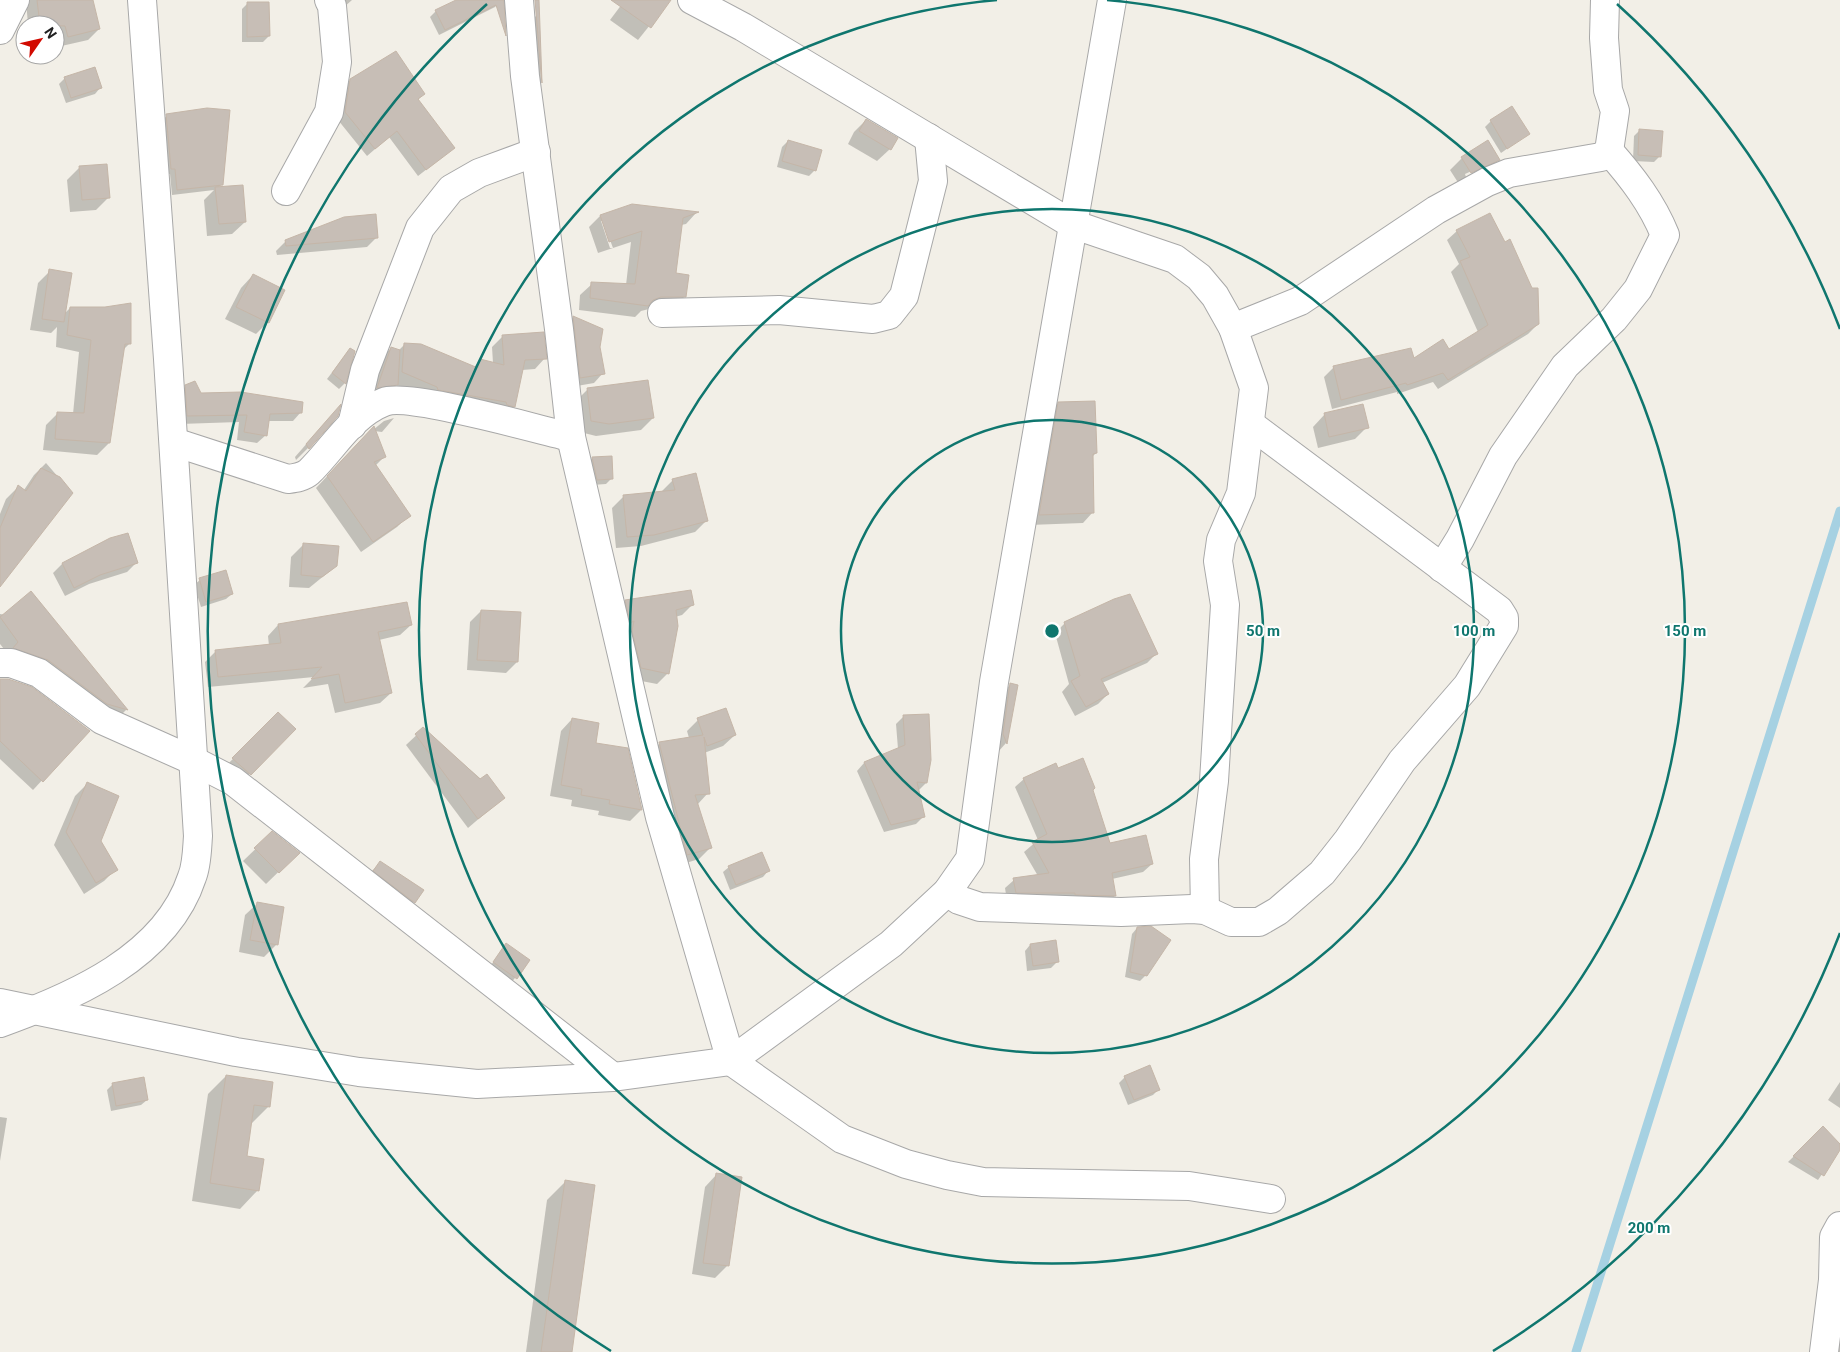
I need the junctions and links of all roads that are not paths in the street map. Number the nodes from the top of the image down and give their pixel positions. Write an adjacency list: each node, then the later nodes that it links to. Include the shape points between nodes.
1 (15, 0): 8 (street)
2 (142, 0): 19 (street)
3 (329, 0): 12 (street, via 337,62 329,112)
4 (519, 0): 11 (street)
5 (692, 0): 9 (street)
6 (1112, 0): 13 (street)
7 (1605, 0): 10 (street, via 1608,90 1615,112)
8 (0, 30)
9 (929, 138): 13 (street); 14 (street, via 933,181 904,296 889,315 873,319 779,310)
10 (1610, 150): 15 (street, via 1601,157 1509,173 1487,182 1436,210 1300,301); 20 (street, via 1636,181 1660,222 1665,235 1660,249 1638,289 1614,319 1565,366 1503,456)
11 (536, 152): 17 (street, via 479,172 451,189 420,228 365,370); 18 (street)
12 (286, 191)
13 (1072, 224): 15 (street, via 1175,258 1199,277 1215,296); 23 (street, via 994,682 970,859)
14 (662, 313)
15 (1233, 328): 16 (street, via 1254,388)
16 (1250, 424): 20 (street); 24 (street, via 1241,493 1221,540 1218,561 1225,605 1214,780 1204,859)
17 (352, 426): 18 (street, via 369,408 386,401 402,400); 19 (street, via 308,472 298,478 288,478)
18 (571, 437): 28 (street, via 660,817)
19 (174, 442): 22 (street)
20 (1442, 568): 24 (street, via 1499,610 1504,618 1504,626 1467,686 1402,761 1322,873 1278,911 1259,922 1231,922)
21 (0, 663): 22 (street, via 11,663 39,673 102,720)
22 (194, 761): 26 (street, via 198,836 193,877 177,910 147,946 103,976); 29 (street, via 233,782 262,803)
23 (947, 892): 24 (street, via 980,907 1122,912); 28 (street, via 891,944)
24 (1205, 910)
25 (0, 1003): 26 (street)
26 (38, 1009): 27 (street); 29 (street, via 236,1052 359,1072 477,1084)
27 (0, 1023)
28 (731, 1061): 29 (street); 30 (street, via 842,1139 906,1164 947,1175 983,1182 1189,1186)
29 (613, 1077)
30 (1271, 1198)
31 (1840, 1226): 32 (street, via 1834,1237)
32 (1836, 1281): 33 (street)
33 (1824, 1352)

